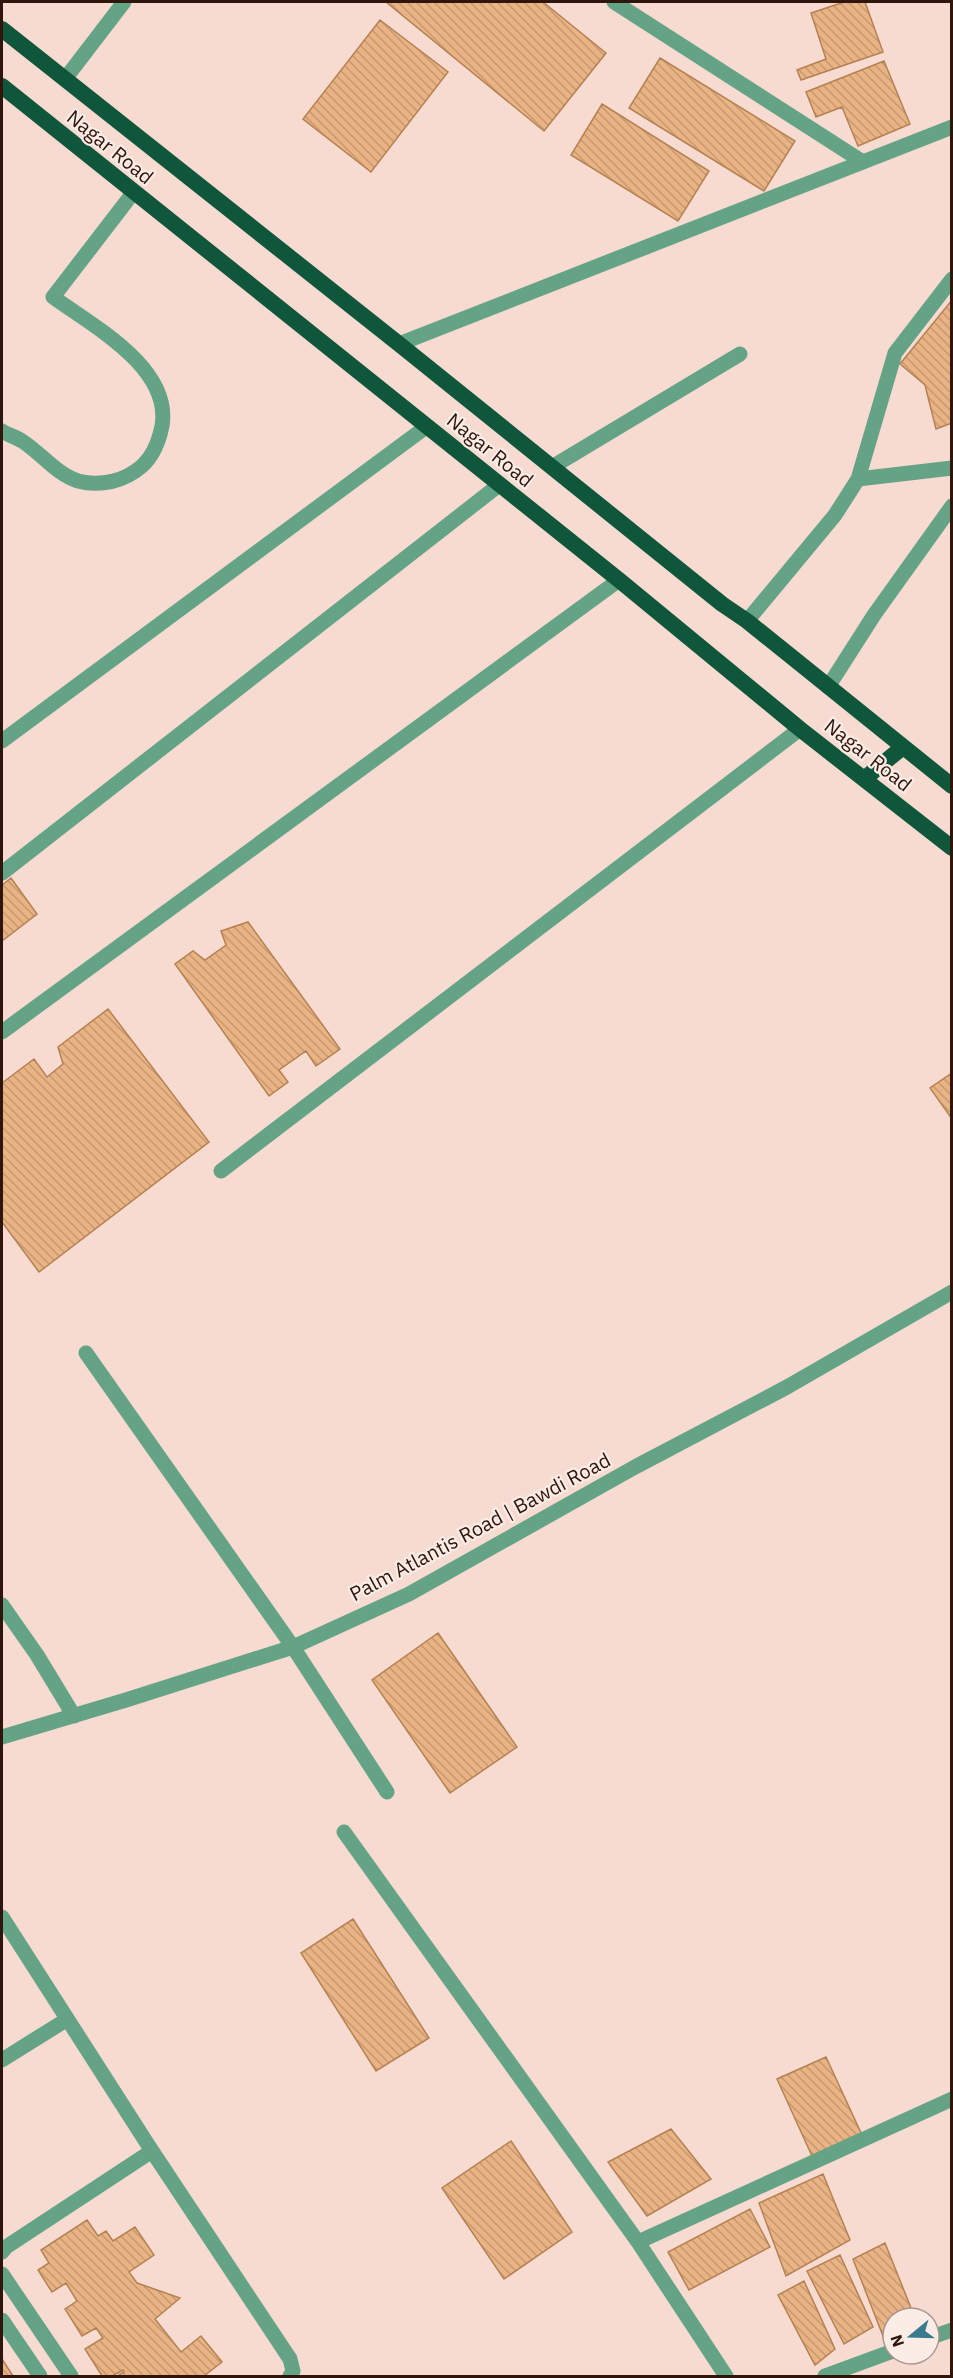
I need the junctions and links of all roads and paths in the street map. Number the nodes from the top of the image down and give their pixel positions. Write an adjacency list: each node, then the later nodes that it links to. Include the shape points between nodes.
1 (124, 2): 4 (street)
2 (614, 2): 7 (street)
3 (2, 29): 4 (highway, Nagar Road)
4 (65, 80): 10 (highway, Nagar Road)
5 (2, 86): 8 (highway, Nagar Road)
6 (951, 127): 7 (street)
7 (863, 162): 10 (street)
8 (133, 193): 12 (highway, Nagar Road); 13 (street, via 53,297 118,344 147,371 162,398 159,442 144,464 126,479 104,483 78,481)
9 (951, 279): 16 (street, via 895,353)
10 (399, 344): 14 (highway, Nagar Road)
11 (740, 354): 14 (street)
12 (426, 427): 17 (highway, Nagar Road); 23 (street)
13 (2, 431)
14 (552, 467): 20 (highway, Nagar Road)
15 (951, 468): 16 (street)
16 (858, 479): 20 (street, via 835,515)
17 (499, 485): 19 (highway, Nagar Road); 28 (street)
18 (951, 506): 21 (street)
19 (618, 580): 22 (highway, Nagar Road); 29 (street)
20 (747, 621): 21 (highway, Nagar Road)
21 (828, 687): 24 (highway, Nagar Road)
22 (800, 729): 25 (highway, Nagar Road); 30 (street)
23 (2, 741)
24 (903, 747): 25 (highway); 26 (highway, Nagar Road)
25 (864, 779): 27 (highway, Nagar Road)
26 (951, 786)
27 (951, 848)
28 (2, 873)
29 (2, 1032)
30 (221, 1171)
31 (951, 1293): 34 (street, Palm Atlantis Road | Bawdi Road, via 410,1594)
32 (86, 1353): 34 (street)
33 (2, 1605): 35 (street)
34 (293, 1647): 35 (street, Palm Atlantis Road | Bawdi Road); 37 (street)
35 (74, 1716): 36 (street, Palm Atlantis Road | Bawdi Road)
36 (2, 1737)
37 (387, 1792)
38 (344, 1832): 44 (street)
39 (2, 1917): 40 (street)
40 (66, 2020): 41 (street); 43 (street)
41 (2, 2060)
42 (951, 2098): 44 (street)
43 (152, 2151): 45 (street); 51 (street, via 290,2359)
44 (638, 2242): 52 (street)
45 (2, 2252)
46 (2, 2274): 50 (street)
47 (2, 2320): 49 (street)
48 (881, 2355): 53 (street)
49 (40, 2376)
50 (71, 2376)
51 (290, 2376)
52 (726, 2376)
53 (825, 2376)

